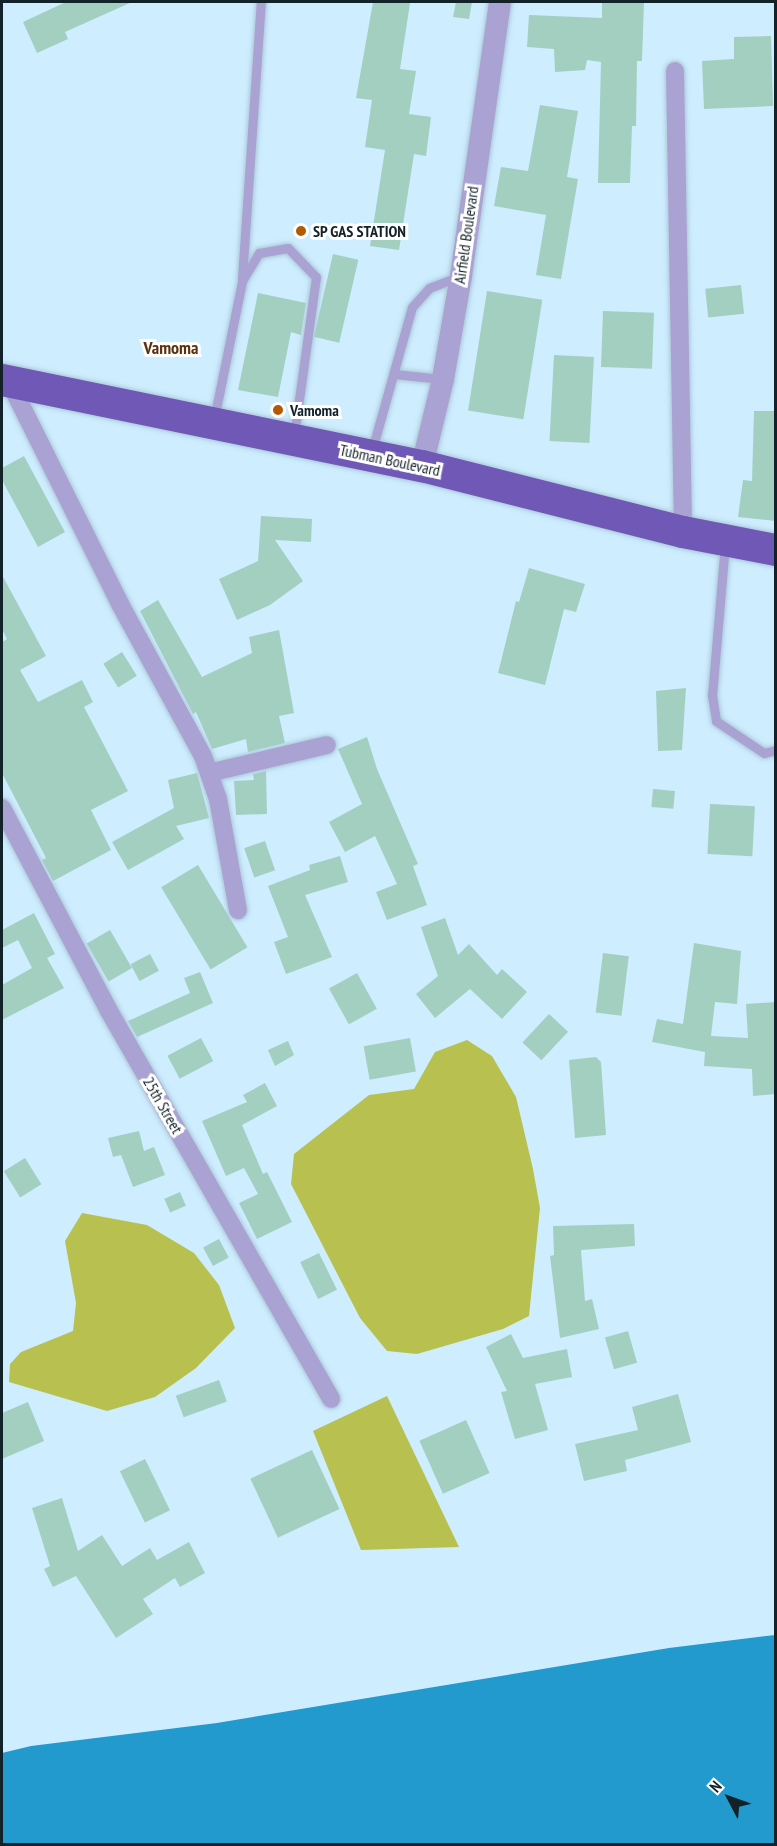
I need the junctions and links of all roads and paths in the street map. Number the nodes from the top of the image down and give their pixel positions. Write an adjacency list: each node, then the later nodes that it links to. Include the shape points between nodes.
1 (261, 2): 5 (lane)
2 (500, 2): 4 (street, Airfield Boulevard)
3 (675, 71): 13 (street)
4 (461, 276): 6 (lane, via 429,288 412,307); 7 (street, Airfield Boulevard)
5 (242, 281): 9 (lane); 10 (lane, via 259,253 288,248 316,277)
6 (394, 374): 7 (lane); 11 (lane)
7 (443, 379): 12 (street, Airfield Boulevard)
8 (5, 380): 9 (highway, Tubman Boulevard); 18 (street)
9 (213, 424): 10 (highway, Tubman Boulevard)
10 (293, 440): 11 (highway, Tubman Boulevard)
11 (371, 455): 12 (highway, Tubman Boulevard)
12 (422, 466): 13 (highway, Tubman Boulevard)
13 (683, 532): 14 (highway, Tubman Boulevard)
14 (726, 539): 15 (highway, Tubman Boulevard); 17 (lane, via 712,695 716,721 764,753)
15 (776, 550)
16 (327, 745): 18 (street)
17 (776, 750)
18 (209, 773): 20 (street, via 227,841)
19 (2, 808): 21 (street, 25th Street, via 109,1011)
20 (238, 910)
21 (331, 1399)

